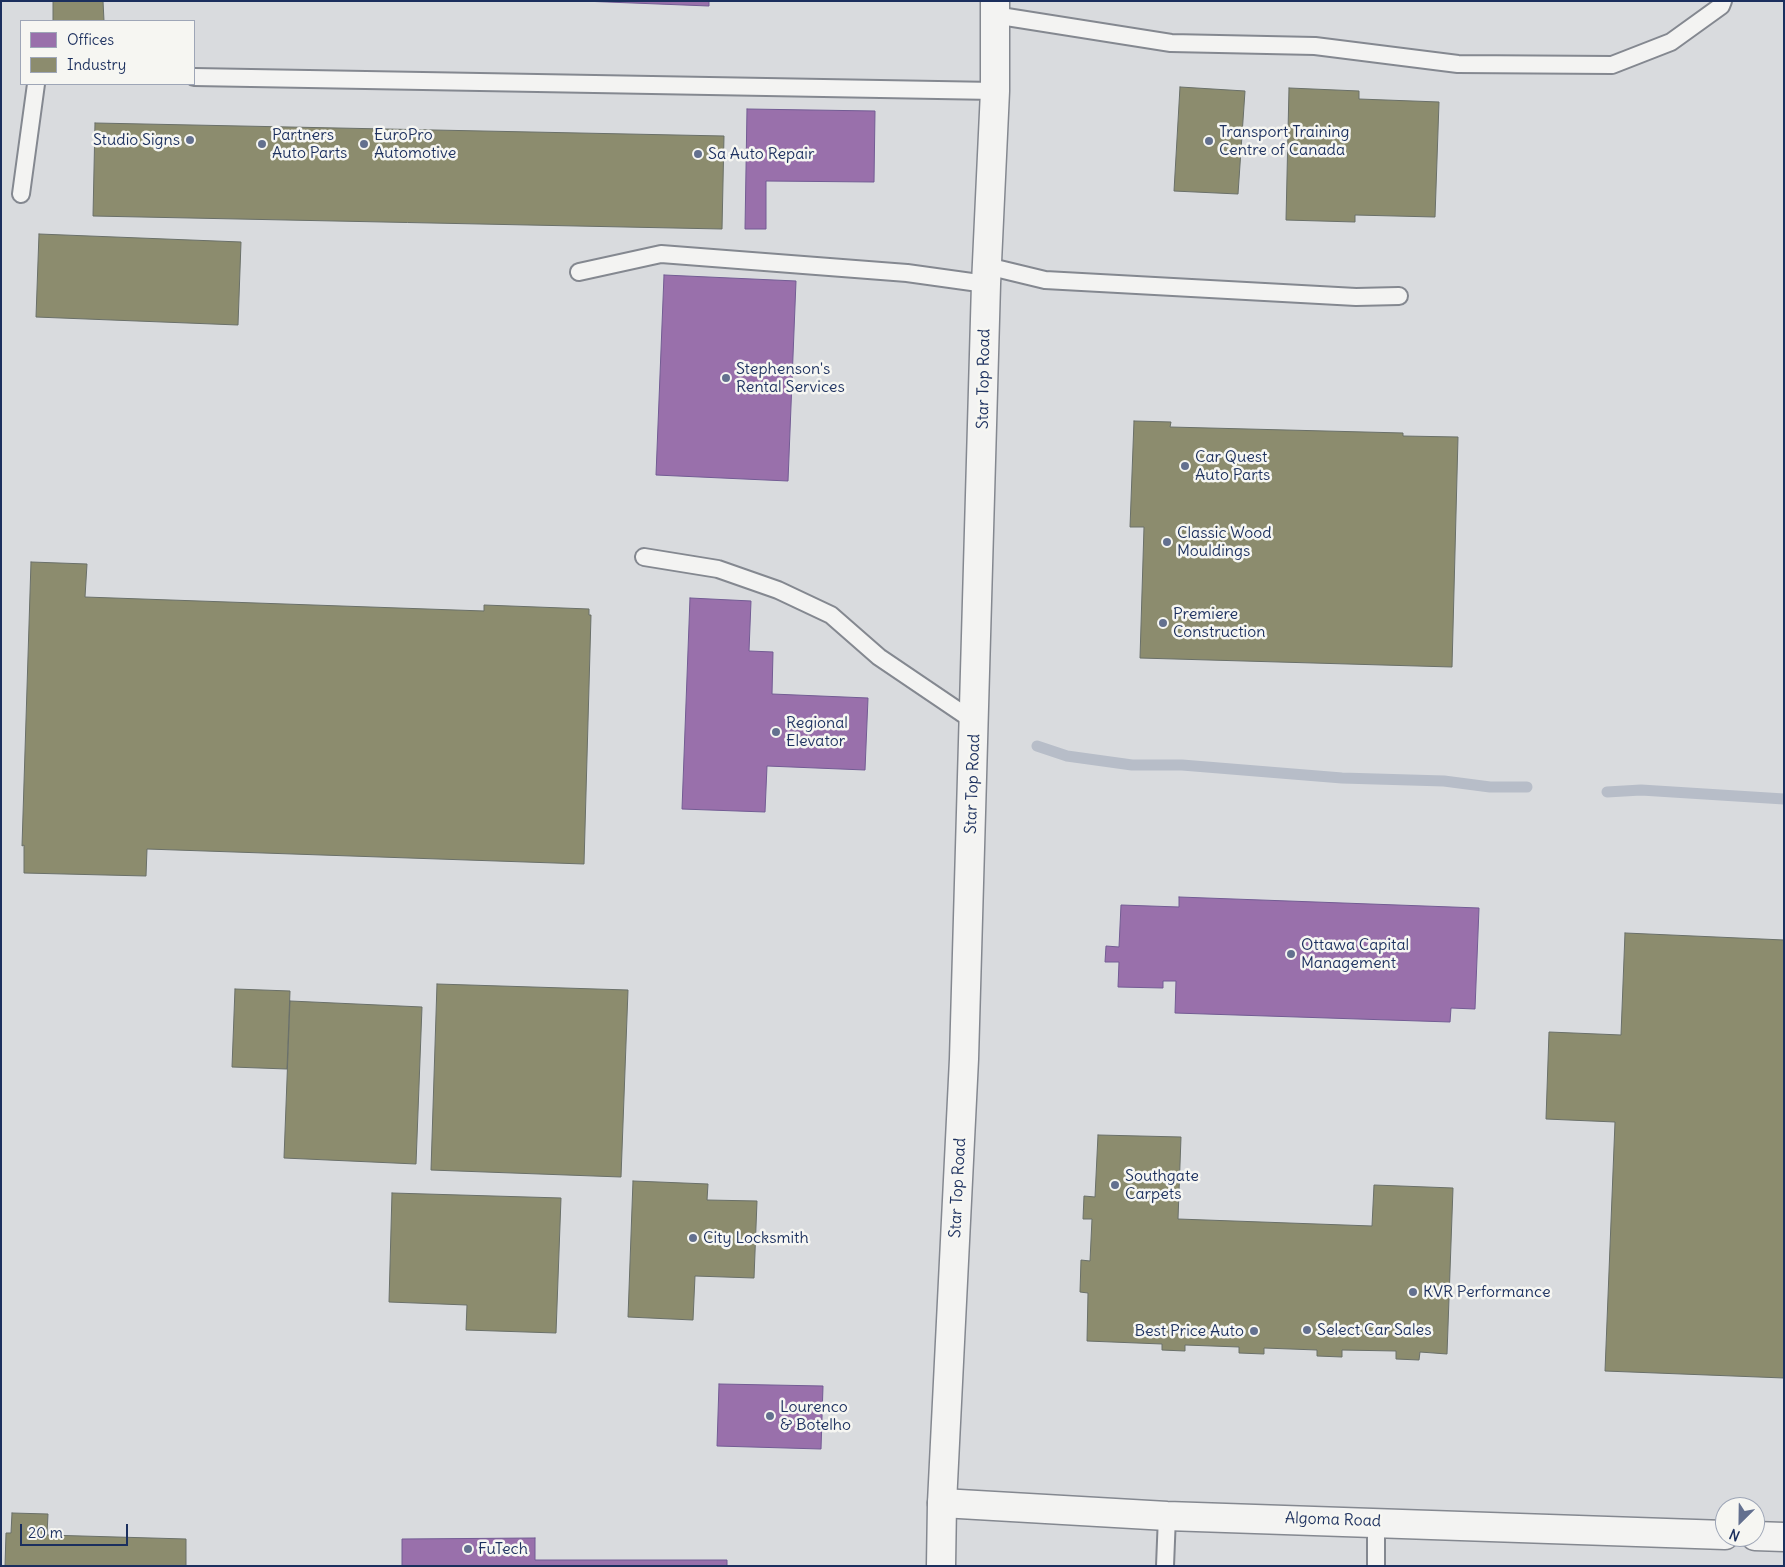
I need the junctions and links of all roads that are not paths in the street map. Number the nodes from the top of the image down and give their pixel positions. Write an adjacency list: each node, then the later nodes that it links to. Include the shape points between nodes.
1 (1723, 1): 2 (lane, via 1721,6 1671,42 1612,65 1458,64 1315,46 1171,43)
2 (994, 8): 5 (street, Star Top Road)
3 (195, 77): 5 (lane)
4 (36, 85): 6 (lane)
5 (995, 91): 8 (street, Star Top Road)
6 (20, 194)
7 (579, 272): 8 (lane, via 661,254 907,273)
8 (987, 275): 9 (lane, via 1356,297); 11 (street, Star Top Road)
9 (1399, 296)
10 (644, 558): 11 (lane, via 718,569 778,590 831,615 879,657)
11 (975, 722): 12 (street, Star Top Road, via 964,1068)
12 (942, 1503): 13 (street, Algoma Road); 18 (street, Star Top Road)
13 (1167, 1516): 14 (street, Algoma Road); 19 (lane)
14 (1376, 1522): 15 (street, Algoma Road); 20 (lane)
15 (1715, 1534)
16 (1765, 1536): 17 (street)
17 (1784, 1537)
18 (941, 1566)
19 (1165, 1566)
20 (1376, 1566)

